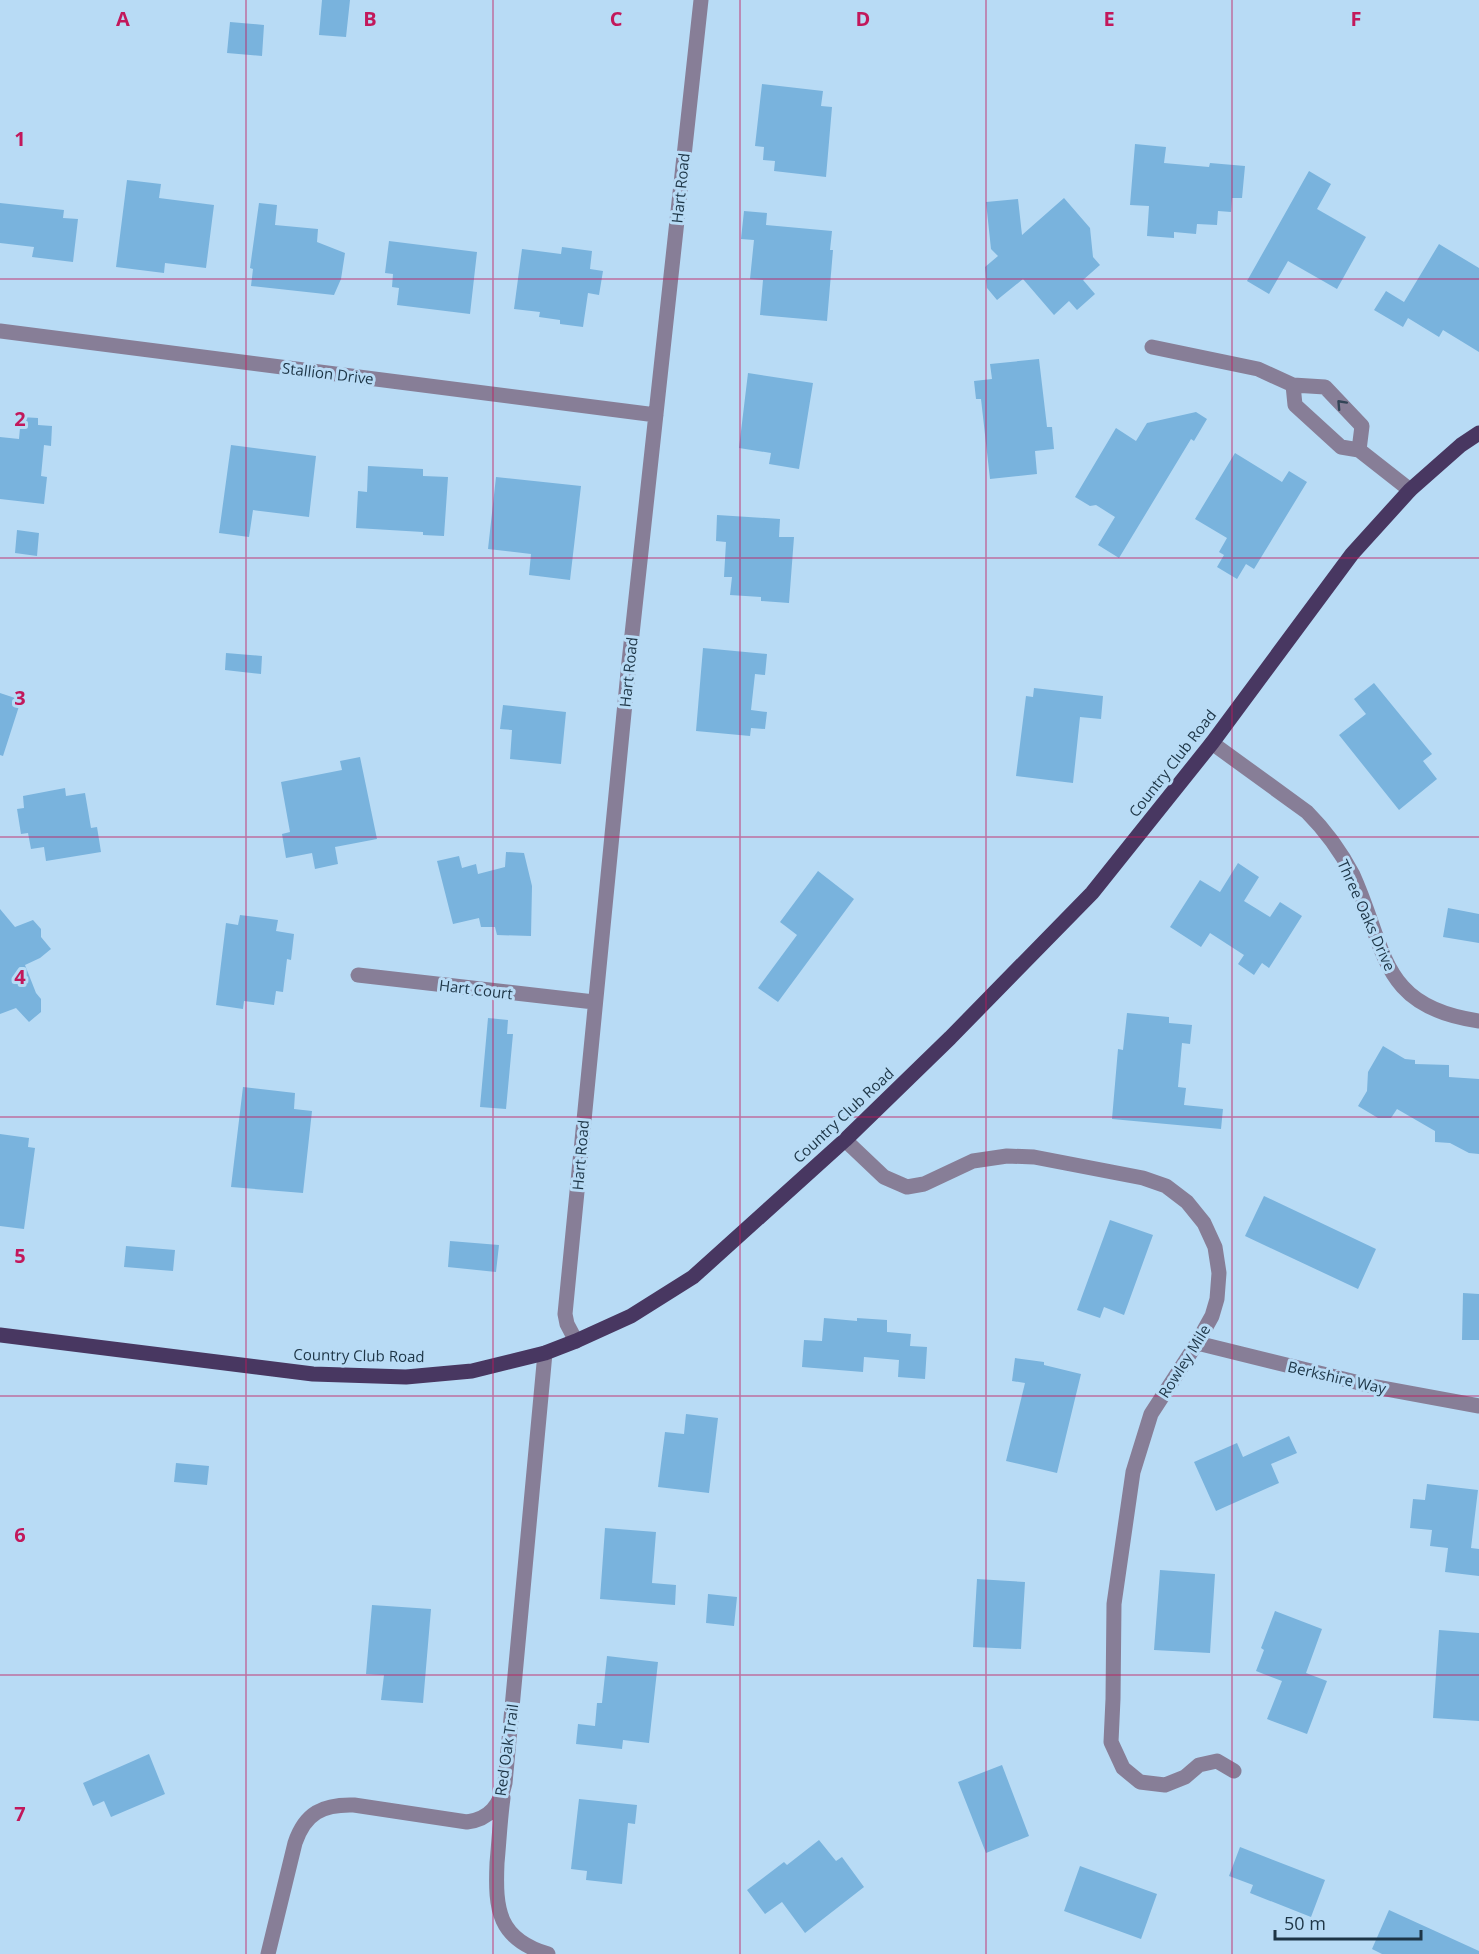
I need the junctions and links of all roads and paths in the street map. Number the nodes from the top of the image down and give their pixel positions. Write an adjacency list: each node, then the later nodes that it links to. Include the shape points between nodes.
1 (701, 0): 5 (street, Hart Road)
2 (0, 332): 5 (street, Stallion Drive)
3 (1152, 347): 4 (street, via 1258,369)
4 (1293, 385): 7 (street, via 1295,405 1341,447); 7 (street, one-way to 4, via 1362,426 1325,387)
5 (656, 415): 11 (street, Hart Road)
6 (1479, 433): 8 (main road, Country Club Road)
7 (1359, 450): 8 (street)
8 (1410, 490): 9 (main road, Country Club Road, via 1352,554)
9 (1212, 743): 12 (street, Three Oaks Drive, via 1320,825 1352,874 1396,980 1432,1008); 13 (main road, Country Club Road, via 1092,893)
10 (358, 975): 11 (street, Hart Court)
11 (594, 1002): 15 (street, Hart Road, via 565,1314)
12 (1479, 1021)
13 (845, 1140): 15 (main road, Country Club Road, via 693,1277 631,1316); 16 (street, Rowley Mile, via 884,1177 907,1187 924,1184 973,1161 1007,1156 1034,1157 1166,1186 1187,1202 1204,1223 1215,1246 1220,1273 1217,1299)
14 (0, 1335): 17 (main road, Country Club Road, via 325,1375 406,1377 472,1371)
15 (576, 1341): 17 (main road, Country Club Road)
16 (1197, 1343): 18 (street, Berkshire Way, via 1376,1387); 19 (street, Rowley Mile, via 1151,1414 1133,1472 1113,1604 1111,1742 1123,1768 1140,1782 1165,1785 1185,1777 1199,1765 1217,1761)
17 (544, 1353): 20 (street, Red Oak Trail)
18 (1479, 1406)
19 (1234, 1771)
20 (505, 1783): 21 (street, Red Oak Trail, via 495,1809 475,1821 458,1822 354,1805 336,1805 315,1813 300,1828 295,1842); 22 (street, via 496,1886 498,1909 513,1935)
21 (268, 1954)
22 (548, 1954)

